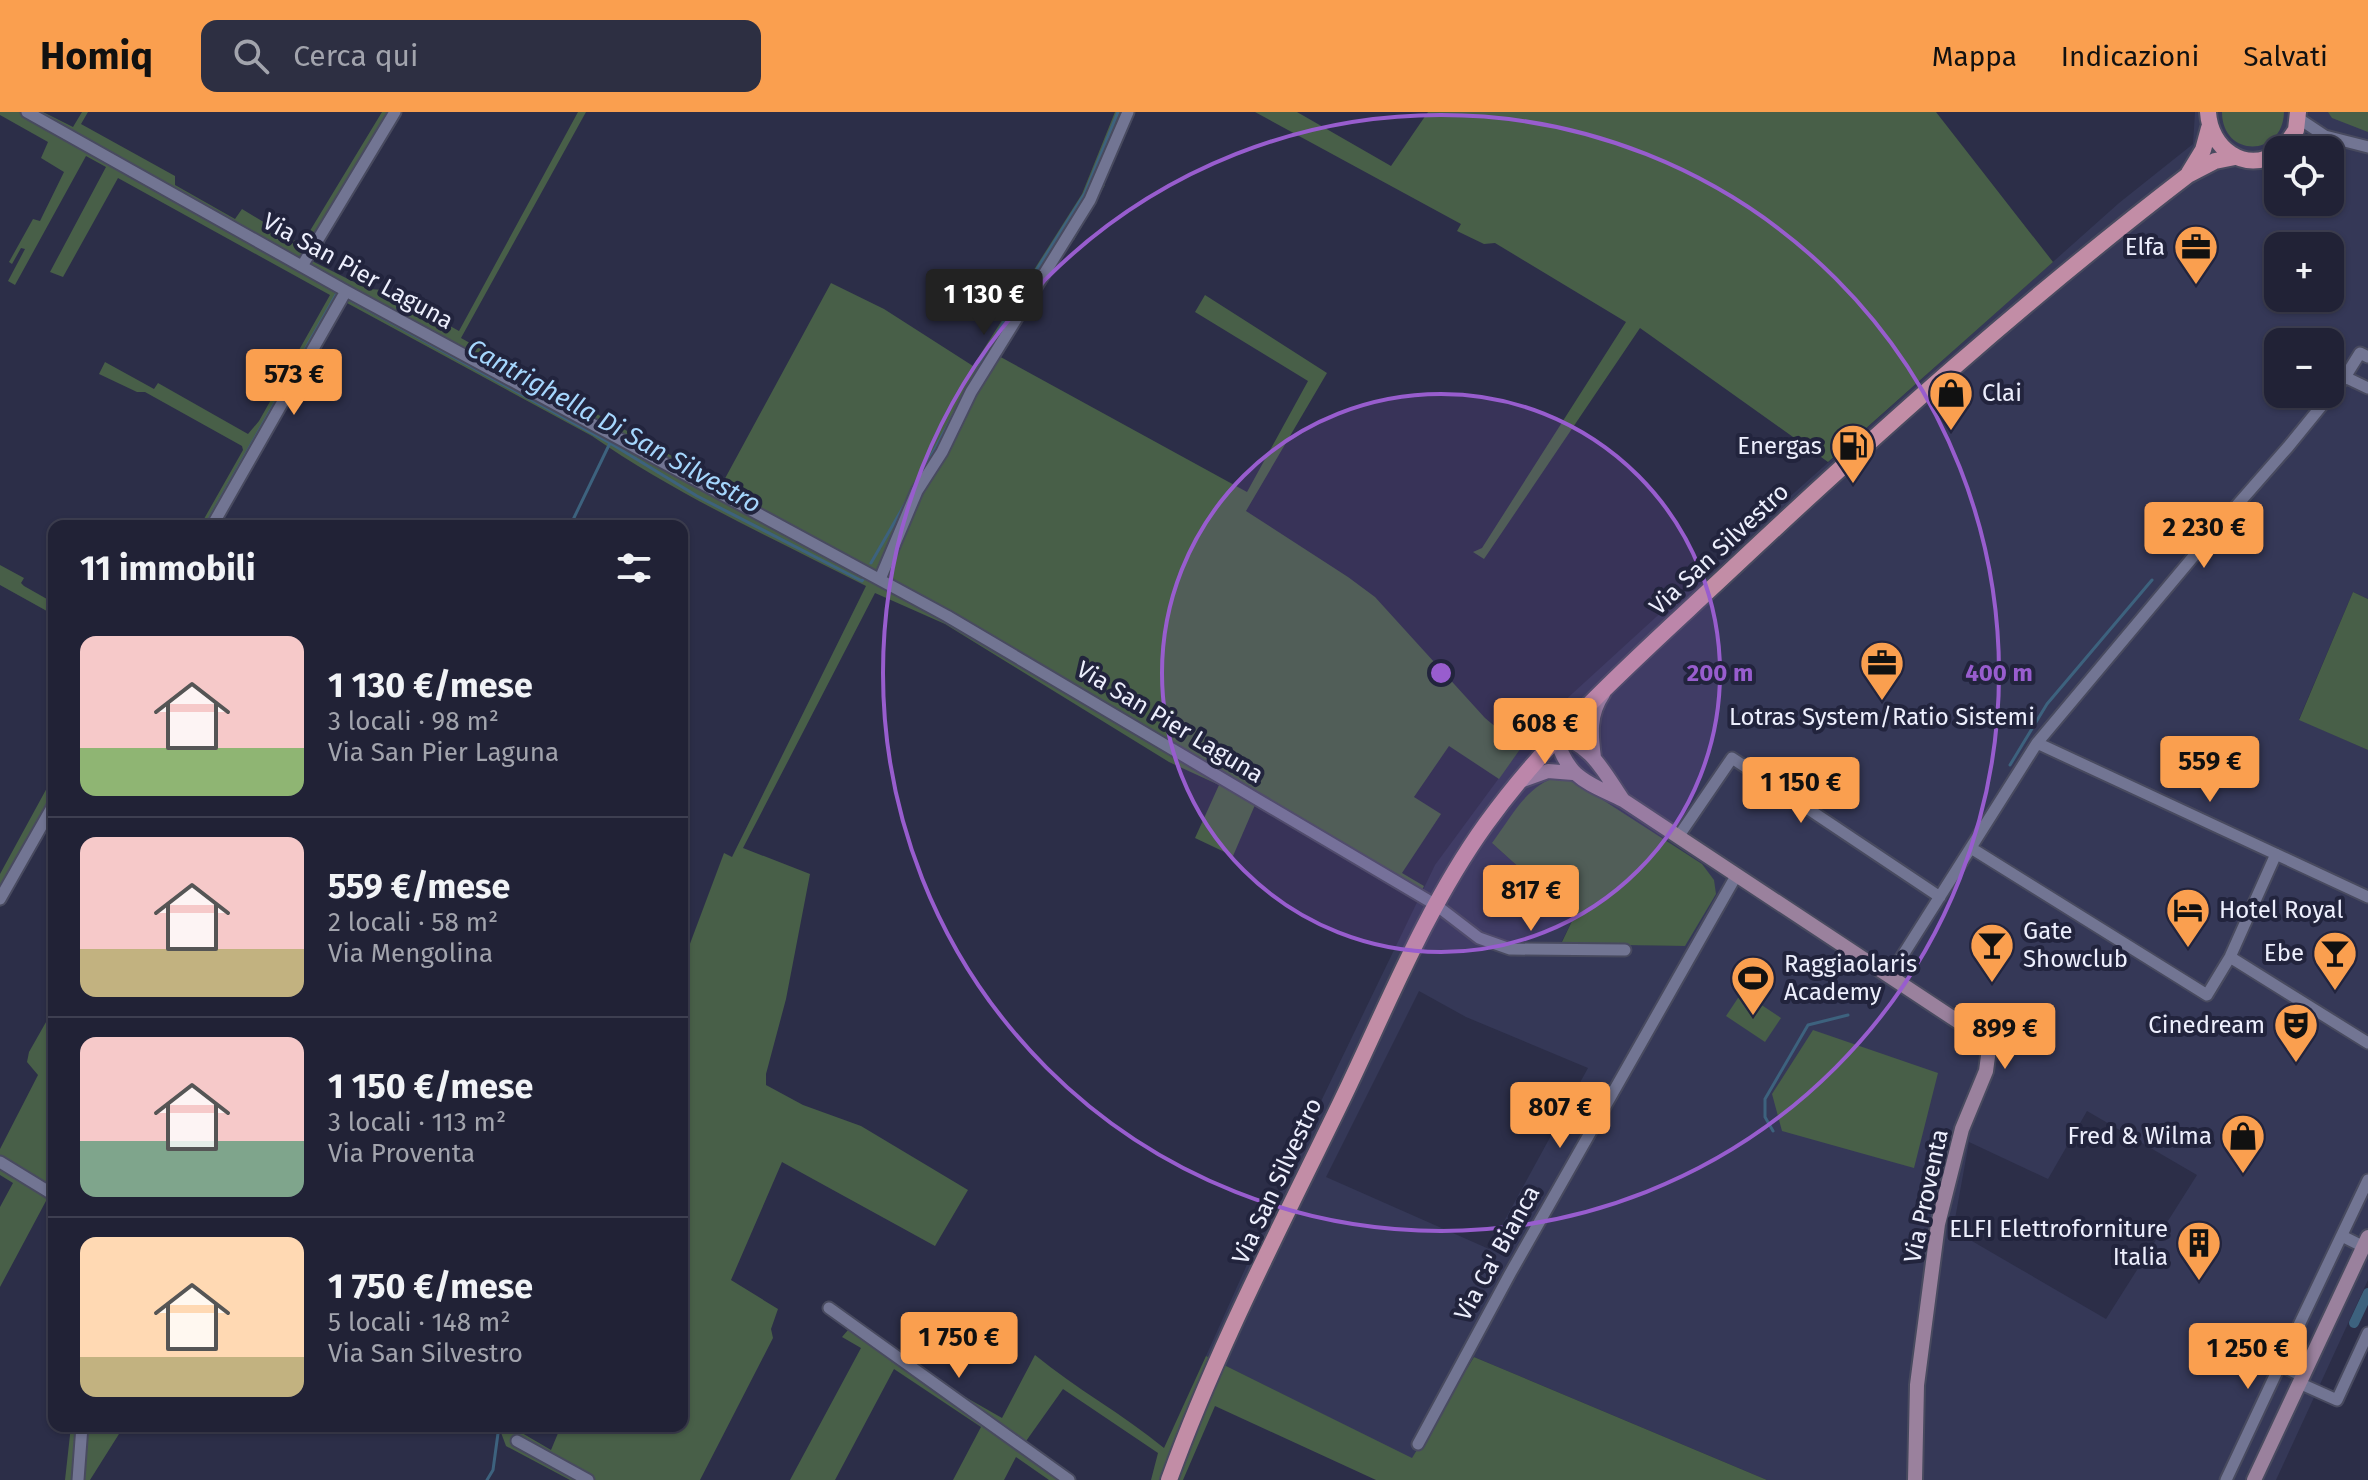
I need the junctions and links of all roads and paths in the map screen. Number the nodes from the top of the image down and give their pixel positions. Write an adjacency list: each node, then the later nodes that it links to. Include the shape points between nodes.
1 (27, 112): 13 (street, Via San Pier Laguna)
2 (395, 112): 13 (street)
3 (1128, 112): 19 (street, via 1090,200 971,392 917,491)
4 (2298, 115): 6 (main road); 8 (street, via 2325,136)
5 (2209, 120): 10 (main road, via 2215,140); 12 (main road, Via San Silvestro, via 2203,150)
6 (2292, 136)
7 (2344, 143): 8 (street)
8 (2351, 143): 9 (street)
9 (2368, 147)
10 (2235, 157): 11 (main road, Via San Silvestro); 12 (main road, Via San Silvestro)
11 (2264, 158)
12 (2188, 175): 20 (main road, Via San Silvestro, via 2041,291)
13 (302, 266): 14 (street, Via San Pier Laguna)
14 (346, 291): 18 (street); 19 (street, Via San Pier Laguna)
15 (2368, 357): 16 (street, via 2360,353)
16 (2345, 377): 17 (street); 22 (street)
17 (2368, 388)
18 (215, 520)
19 (880, 579): 35 (street, Via San Pier Laguna)
20 (1612, 681): 21 (main road, Via San Silvestro); 23 (street, via 1593,717)
21 (1556, 737): 23 (street, Via Proventa, via 1579,743); 24 (street); 25 (main road, Via San Silvestro)
22 (2037, 743): 29 (street); 30 (street)
23 (1594, 759): 26 (street, Via Proventa)
24 (1573, 773): 25 (street, via 1548,771); 26 (street, Via Proventa)
25 (1518, 783): 35 (main road, Via San Silvestro, via 1484,826)
26 (1623, 800): 28 (street, Via Proventa)
27 (48, 815): 34 (street)
28 (1678, 837): 31 (street, Via Proventa); 32 (street, via 1732,758)
29 (1971, 848): 32 (street); 37 (street, via 2207,995)
30 (2276, 854): 33 (street); 37 (street)
31 (1736, 876): 38 (street, Via Proventa); 51 (street, Via Ca' Bianca)
32 (1940, 897): 38 (street)
33 (2368, 897)
34 (0, 899)
35 (1436, 905): 36 (street, via 1479,938 1510,949); 55 (main road, Via San Silvestro, via 1267,1255)
36 (1625, 950)
37 (2230, 957): 39 (street)
38 (1889, 977): 56 (street, Via Proventa, via 1977,1034 1989,1049 1938,1224 1917,1385)
39 (2368, 1043)
40 (0, 1162): 42 (street)
41 (2368, 1180): 43 (street)
42 (48, 1191)
43 (2342, 1236): 44 (street); 47 (street)
44 (2366, 1242): 48 (street)
45 (829, 1308): 54 (street)
46 (2368, 1333): 48 (street, via 2337,1400)
47 (2280, 1365): 48 (street); 57 (street)
48 (2301, 1380): 58 (street)
49 (82, 1432): 52 (street)
50 (517, 1441): 53 (street)
51 (1418, 1444)
52 (78, 1480)
53 (588, 1480)
54 (1069, 1480)
55 (1169, 1480)
56 (1915, 1480)
57 (2226, 1480)
58 (2254, 1480)

